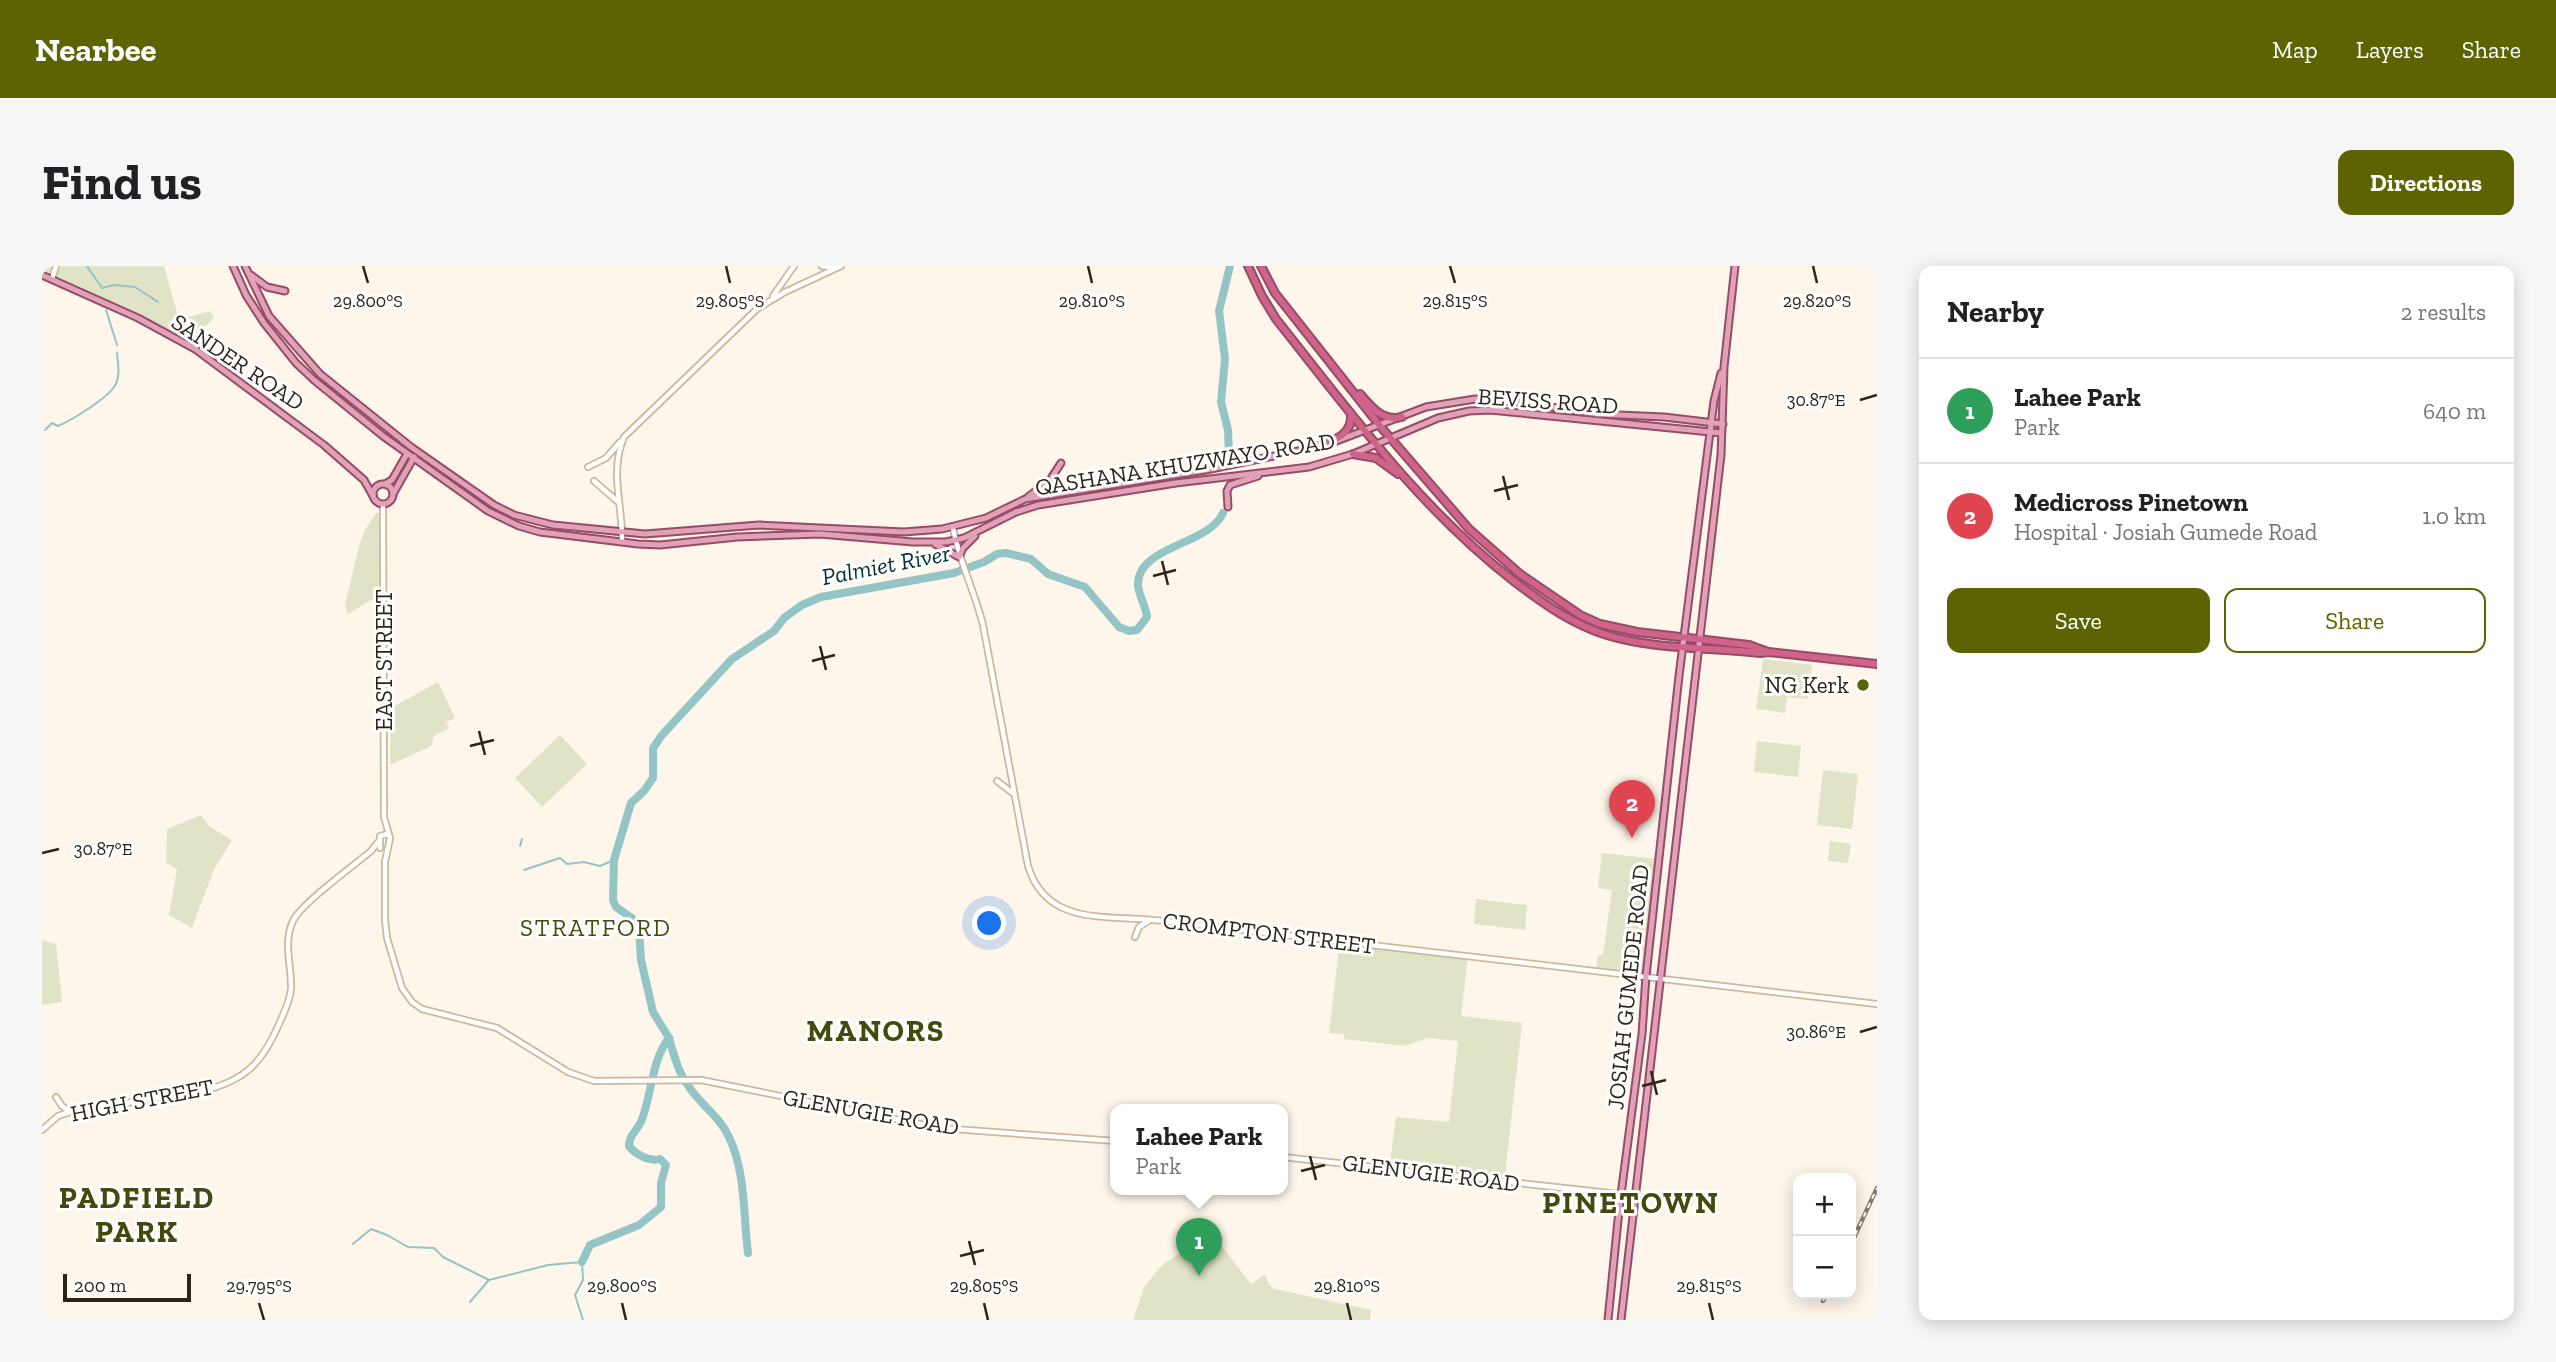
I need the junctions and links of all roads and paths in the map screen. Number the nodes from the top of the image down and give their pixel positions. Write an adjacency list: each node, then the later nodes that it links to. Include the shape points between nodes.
1 (56, 266): 12 (street)
2 (233, 266): 31 (main road, QASHANA KHUZWAYO ROAD, via 251,304 296,363)
3 (245, 266): 10 (main road, QASHANA KHUZWAYO ROAD)
4 (794, 266): 14 (street)
5 (822, 266): 9 (street)
6 (1248, 266): 17 (highway, via 1276,319)
7 (1261, 266): 16 (highway, via 1275,293)
8 (1735, 266): 15 (main road, JOSIAH GUMEDE ROAD)
9 (840, 267): 14 (street)
10 (248, 273): 13 (main road, via 267,287); 28 (main road, QASHANA KHUZWAYO ROAD, via 270,316 306,360)
11 (42, 275): 12 (main road, SANDER ROAD)
12 (52, 279): 37 (main road, SANDER ROAD, via 184,342)
13 (285, 291)
14 (771, 299): 25 (street)
15 (1724, 367): 19 (main road, JOSIAH GUMEDE ROAD); 20 (main road, JOSIAH GUMEDE ROAD)
16 (1336, 370): 18 (highway, via 1378,413 1392,419); 21 (highway)
17 (1351, 414): 22 (highway); 29 (highway, via 1350,427 1343,435)
18 (1402, 417): 19 (main road, BEVISS ROAD, via 1440,404 1493,399 1597,414); 21 (main road, BEVISS ROAD)
19 (1712, 423): 20 (main road, BEVISS ROAD); 23 (main road, JOSIAH GUMEDE ROAD)
20 (1723, 424): 24 (main road, JOSIAH GUMEDE ROAD)
21 (1380, 426): 22 (main road, QASHANA KHUZWAYO ROAD); 26 (highway)
22 (1366, 432): 27 (highway); 29 (main road, QASHANA KHUZWAYO ROAD)
23 (1710, 432): 24 (main road, BEVISS ROAD); 26 (main road, BEVISS ROAD, via 1480,410 1438,418); 54 (main road, JOSIAH GUMEDE ROAD)
24 (1721, 433): 55 (main road, JOSIAH GUMEDE ROAD)
25 (624, 437): 35 (street, via 606,458); 44 (street, via 615,467)
26 (1390, 438): 27 (main road, BEVISS ROAD); 54 (highway, via 1469,529 1538,588 1600,624)
27 (1377, 444): 32 (main road, QASHANA KHUZWAYO ROAD); 39 (highway)
28 (411, 447): 30 (main road, QASHANA KHUZWAYO ROAD); 31 (main road)
29 (1310, 449): 43 (main road, QASHANA KHUZWAYO ROAD)
30 (418, 452): 33 (main road); 49 (main road, QASHANA KHUZWAYO ROAD, via 514,515)
31 (407, 454): 33 (main road, QASHANA KHUZWAYO ROAD); 40 (main road, via 396,475)
32 (1353, 454): 36 (main road, QASHANA KHUZWAYO ROAD); 39 (highway, via 1376,458)
33 (414, 459): 41 (main road); 51 (main road, QASHANA KHUZWAYO ROAD, via 488,511 519,526)
34 (1061, 463): 43 (main road, via 1050,480)
35 (589, 467)
36 (1261, 474): 46 (main road, via 1230,485); 48 (main road, QASHANA KHUZWAYO ROAD, via 1038,505)
37 (364, 480): 40 (main road, SANDER ROAD); 42 (main road, SANDER ROAD)
38 (594, 481): 44 (street)
39 (1407, 482): 56 (highway, via 1491,564 1562,615 1625,640)
40 (382, 484): 41 (main road); 42 (main road)
41 (393, 494): 45 (main road)
42 (373, 496): 45 (main road)
43 (1026, 499): 47 (main road, QASHANA KHUZWAYO ROAD)
44 (618, 502): 49 (street)
45 (383, 504): 62 (street, EAST STREET)
46 (1228, 508)
47 (953, 528): 49 (main road, QASHANA KHUZWAYO ROAD, via 904,532 759,525); 50 (street, CROMPTON STREET)
48 (979, 532): 50 (main road, QASHANA KHUZWAYO ROAD); 53 (main road)
49 (622, 533): 51 (street)
50 (955, 540): 52 (main road, QASHANA KHUZWAYO ROAD); 53 (street, CROMPTON STREET)
51 (622, 542): 52 (main road, QASHANA KHUZWAYO ROAD, via 660,545 820,534)
52 (934, 544): 53 (main road)
53 (959, 557): 61 (street, CROMPTON STREET, via 983,625)
54 (1684, 637): 55 (highway); 56 (main road, JOSIAH GUMEDE ROAD)
55 (1699, 639): 57 (main road, JOSIAH GUMEDE ROAD); 58 (highway)
56 (1683, 647): 57 (highway); 68 (main road, JOSIAH GUMEDE ROAD)
57 (1698, 648): 58 (highway); 69 (main road, JOSIAH GUMEDE ROAD)
58 (1769, 652): 59 (highway)
59 (1877, 664)
60 (997, 781): 61 (street)
61 (1014, 794): 66 (street, CROMPTON STREET, via 1031,877 1052,903 1095,916)
62 (384, 834): 63 (street); 64 (street, EAST STREET, via 390,838)
63 (379, 841): 64 (street); 65 (street, HIGH STREET)
64 (382, 848): 65 (street, HIGH STREET); 74 (street, GLENUGIE ROAD, via 387,938 402,988 412,1002 430,1012 497,1028 585,1079 711,1082 940,1128)
65 (371, 852): 72 (street, HIGH STREET, via 294,919 288,942 289,1000 271,1042 253,1068 202,1091)
66 (1151, 920): 67 (street); 68 (street, CROMPTON STREET)
67 (1135, 937)
68 (1646, 976): 69 (street, CROMPTON STREET); 76 (main road, JOSIAH GUMEDE ROAD)
69 (1661, 978): 70 (street, CROMPTON STREET); 77 (main road, JOSIAH GUMEDE ROAD)
70 (1877, 1004)
71 (56, 1097): 72 (street)
72 (70, 1112): 73 (street, HIGH STREET)
73 (42, 1130)
74 (1110, 1141)
75 (1288, 1158): 76 (street, GLENUGIE ROAD)
76 (1621, 1195): 77 (street, GLENUGIE ROAD); 78 (main road, JOSIAH GUMEDE ROAD)
77 (1636, 1196): 79 (main road, JOSIAH GUMEDE ROAD)
78 (1608, 1320)
79 (1622, 1320)

